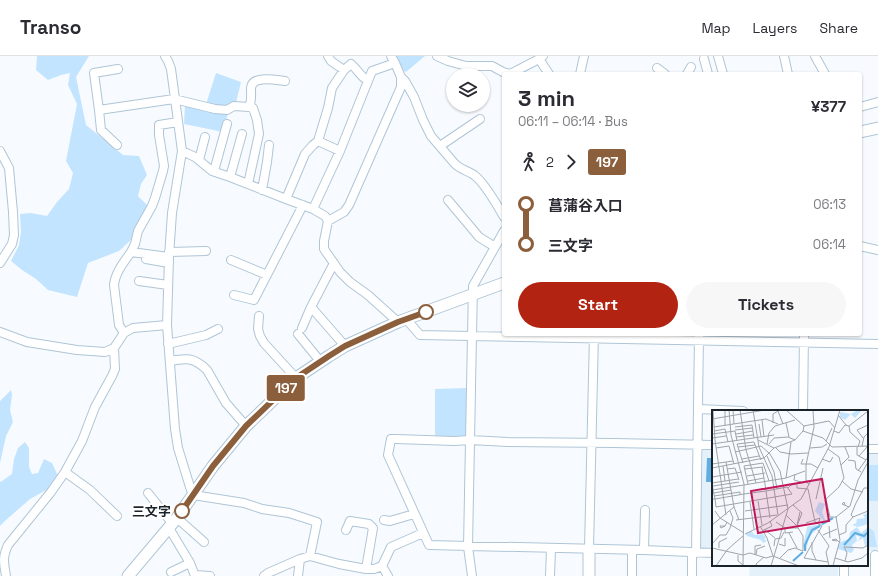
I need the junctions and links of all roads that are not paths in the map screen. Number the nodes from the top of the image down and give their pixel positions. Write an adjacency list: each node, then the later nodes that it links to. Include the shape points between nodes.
1 (165, 56): 26 (street, via 171,68)
2 (328, 56): 13 (street)
3 (437, 56): 14 (street, via 466,66 492,66)
4 (584, 56): 17 (street)
5 (718, 56): 20 (street)
6 (784, 56): 21 (street)
7 (815, 56): 22 (street)
8 (542, 57): 15 (street); 16 (street)
9 (704, 59): 19 (street)
10 (393, 60): 23 (street); 25 (street, via 372,71)
11 (657, 68): 18 (street)
12 (118, 69): 30 (street, via 94,73)
13 (344, 70): 25 (street, via 351,64); 38 (street, via 332,88)
14 (502, 72)
15 (514, 72)
16 (548, 72)
17 (580, 72)
18 (662, 72)
19 (707, 72)
20 (722, 72)
21 (788, 72)
22 (824, 72)
23 (401, 77): 41 (street, via 414,97 431,136); 55 (street, via 401,87 349,205 344,212)
24 (285, 81): 29 (street, via 263,80 253,83)
25 (368, 81): 44 (street)
26 (174, 99): 29 (street, via 215,109); 30 (street); 32 (street)
27 (878, 102): 28 (street)
28 (862, 106)
29 (249, 107): 48 (street, via 253,108 259,134)
30 (99, 110): 39 (street, via 101,130)
31 (480, 119): 41 (street)
32 (178, 122): 43 (street); 61 (street, via 159,125 163,172 152,206 138,231)
33 (227, 124): 46 (street)
34 (878, 128): 35 (street)
35 (862, 132)
36 (242, 134): 47 (street)
37 (205, 137): 45 (street)
38 (318, 141): 44 (street); 50 (street, via 305,154)
39 (117, 145)
40 (269, 145): 49 (street)
41 (440, 146): 54 (street, via 458,166 484,184)
42 (0, 151): 66 (street, via 10,168 14,235 12,244)
43 (182, 151): 45 (street); 62 (street, via 172,213)
44 (340, 151): 53 (street)
45 (199, 160): 46 (street)
46 (214, 171): 47 (street)
47 (230, 177): 48 (street)
48 (248, 184): 49 (street)
49 (262, 190): 50 (street)
50 (286, 199): 52 (street)
51 (448, 200): 58 (street, via 479,238)
52 (302, 205): 53 (street); 67 (street)
53 (314, 209): 55 (street)
54 (502, 214)
55 (328, 221): 65 (street, via 324,249)
56 (502, 235): 58 (street)
57 (862, 246): 59 (street)
58 (495, 247): 72 (street, via 472,286)
59 (878, 250)
60 (206, 251): 62 (street)
61 (131, 252): 62 (street); 79 (street, via 114,280 119,325)
62 (169, 257): 63 (street); 70 (street)
63 (146, 259)
64 (231, 260): 67 (street)
65 (334, 262): 73 (street); 75 (street, via 350,282)
66 (0, 263)
67 (267, 275): 71 (street, via 254,300)
68 (140, 281): 70 (street)
69 (502, 284): 72 (street)
70 (168, 285): 76 (street)
71 (234, 295)
72 (472, 295): 75 (street); 80 (street)
73 (311, 307): 86 (street); 89 (street, via 300,331)
74 (259, 316): 90 (street, via 258,329 264,343)
75 (402, 321): 80 (street, via 420,335); 86 (street)
76 (167, 325): 79 (street, via 133,328); 84 (street)
77 (218, 329): 84 (street, via 206,335)
78 (0, 332): 87 (street, via 27,342 78,350 105,352)
79 (124, 333): 87 (street)
80 (472, 335): 81 (street, via 538,338); 95 (street)
81 (594, 336): 82 (street); 96 (street)
82 (699, 337): 83 (street); 91 (street)
83 (804, 338): 85 (street); 93 (street)
84 (168, 344): 88 (street)
85 (878, 344)
86 (345, 346): 89 (street)
87 (114, 348): 99 (street, via 115,368 112,376)
88 (170, 361): 94 (street, via 183,359 202,365 226,403); 101 (street, via 178,448)
89 (320, 362): 90 (street)
90 (296, 378): 94 (street)
91 (698, 409): 92 (street); 97 (street)
92 (720, 410)
93 (803, 410)
94 (246, 426): 101 (street, via 213,466)
95 (470, 440): 96 (street); 103 (street, via 391,439 388,455); 110 (street)
96 (592, 442): 97 (street); 112 (street)
97 (697, 445): 98 (street); 115 (street)
98 (712, 445)
99 (65, 472): 104 (street, via 90,490); 125 (street, via 4,553)
100 (148, 493): 106 (street)
101 (194, 495): 106 (street); 117 (street, via 244,503 317,522)
102 (645, 510): 114 (street)
103 (414, 514): 105 (street, via 390,521); 108 (street)
104 (117, 516)
105 (384, 520)
106 (173, 523): 109 (street); 120 (street); 126 (street)
107 (346, 530): 122 (street, via 350,521 369,524 373,528)
108 (423, 533): 110 (street, via 429,546); 121 (street, via 391,547)
109 (204, 542)
110 (468, 547): 111 (street); 132 (street)
111 (551, 549): 112 (street); 133 (street)
112 (589, 549): 113 (street); 134 (street)
113 (632, 550): 114 (street); 135 (street)
114 (644, 550): 115 (street)
115 (694, 553): 116 (street); 136 (street)
116 (712, 553)
117 (310, 556): 119 (street); 122 (street)
118 (873, 556): 137 (street)
119 (300, 559): 128 (street); 129 (street)
120 (190, 563): 123 (street); 124 (street)
121 (380, 566): 122 (street); 130 (street); 131 (street)
122 (366, 569)
123 (171, 572)
124 (195, 575): 127 (street)
125 (6, 576)
126 (128, 576)
127 (210, 576)
128 (264, 576)
129 (298, 576)
130 (372, 576)
131 (388, 576)
132 (472, 576)
133 (550, 576)
134 (589, 576)
135 (632, 576)
136 (692, 576)
137 (875, 576)

